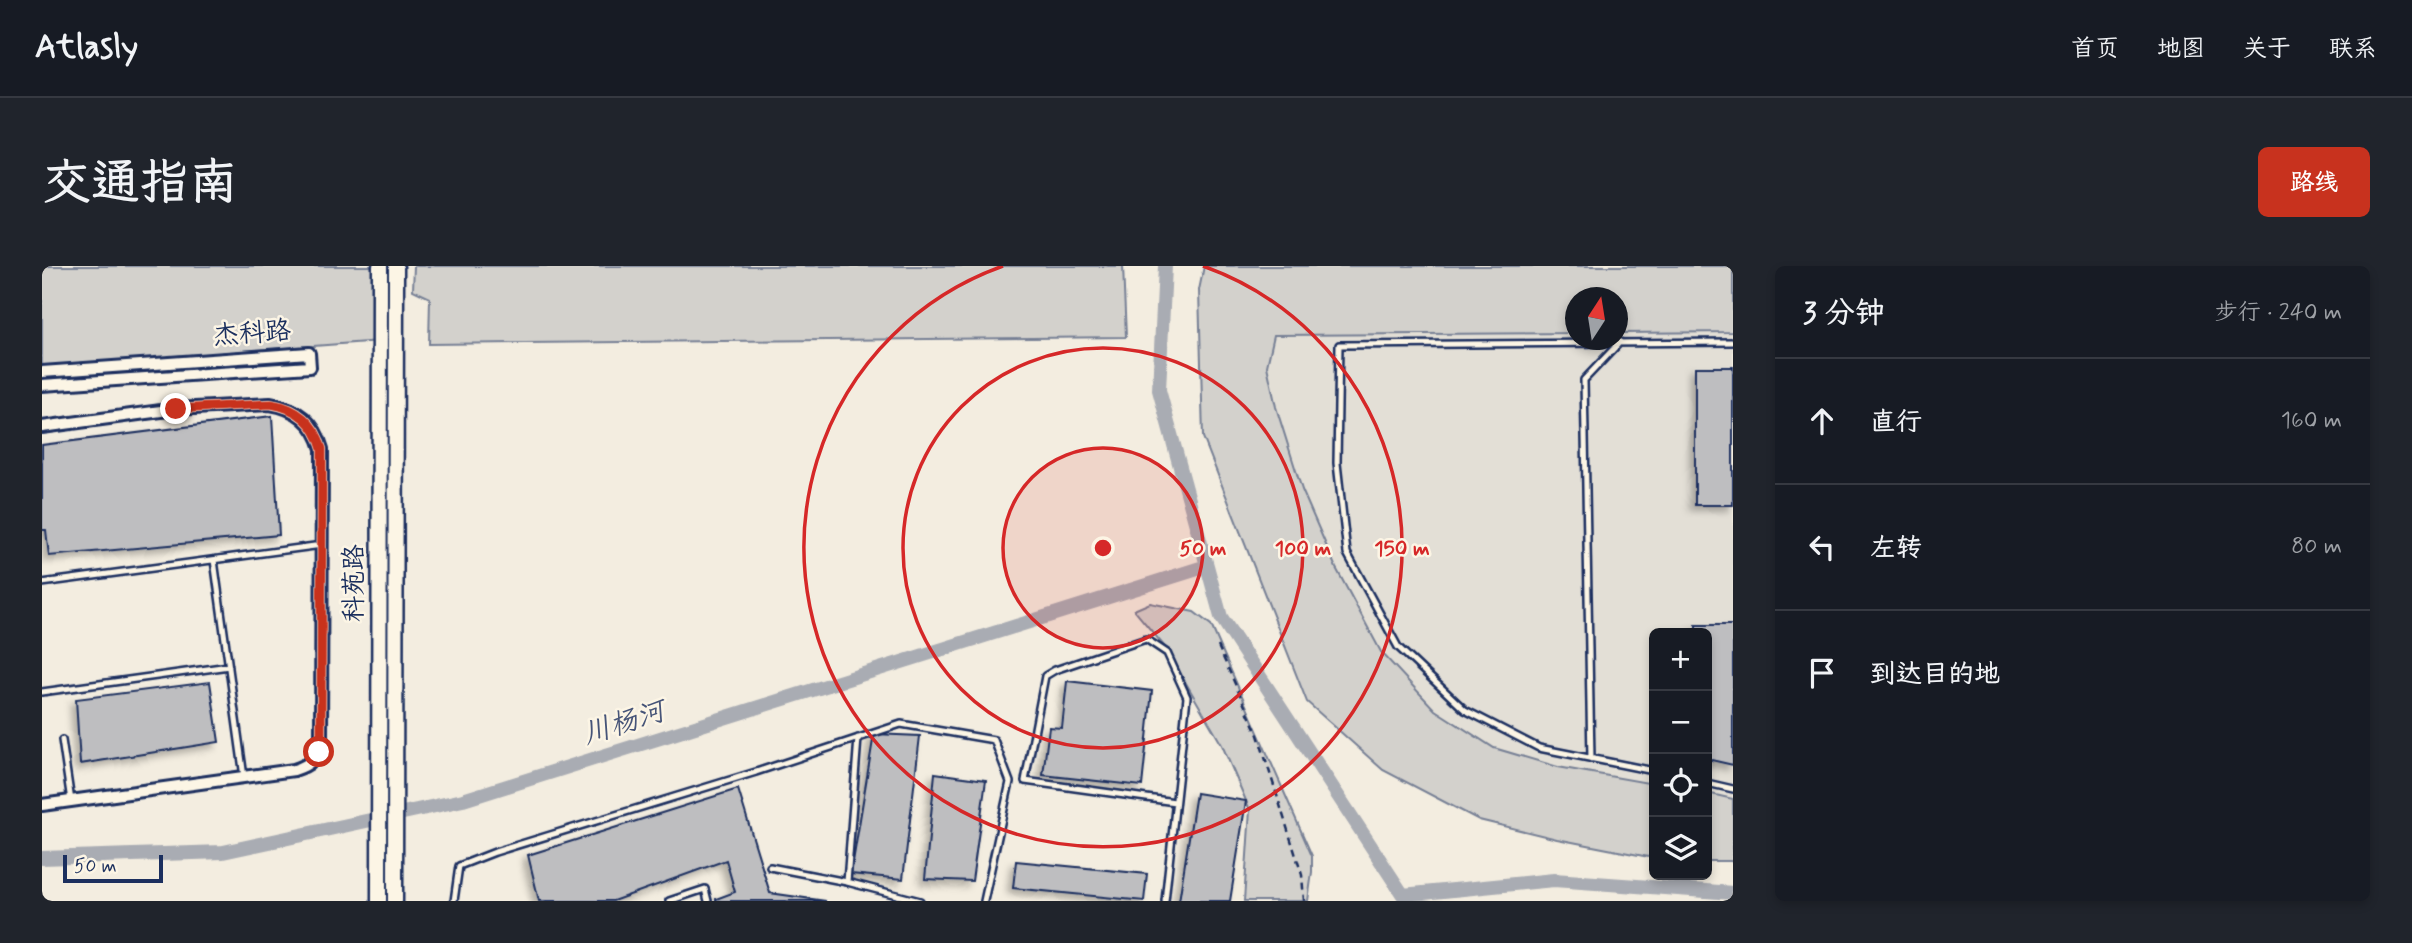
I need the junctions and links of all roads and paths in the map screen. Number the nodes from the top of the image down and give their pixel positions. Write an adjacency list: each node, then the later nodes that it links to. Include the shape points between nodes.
1 (380, 266): 28 (street, 科苑路)
2 (396, 266): 29 (street, 科苑路)
3 (1628, 342): 4 (lane)
4 (1733, 342)
5 (1565, 343): 18 (lane, via 1339,345 1337,463 1347,553 1398,647 1465,710 1539,748)
6 (1612, 350): 18 (lane, via 1584,380)
7 (42, 372): 8 (street, 杰科路, via 309,353 310,367)
8 (42, 386)
9 (42, 427): 10 (street, via 187,408 283,406 304,418 319,438)
10 (322, 545): 11 (lane); 20 (street, via 319,752 295,770)
11 (214, 560): 12 (lane); 14 (lane)
12 (42, 583)
13 (1217, 646): 36 (path, via 1258,735 1302,875)
14 (229, 666): 15 (lane); 20 (lane)
15 (42, 692)
16 (858, 738): 27 (lane); 30 (lane, via 459,866); 34 (lane, via 901,724 995,740 1010,782)
17 (62, 740): 23 (lane)
18 (1591, 759): 19 (lane)
19 (1649, 770)
20 (244, 777): 23 (street)
21 (1712, 784): 22 (lane)
22 (1733, 789)
23 (71, 801): 25 (street)
24 (1175, 802): 24 (lane, via 1187,697 1167,653 1146,639 1045,676 1025,780); 35 (lane)
25 (42, 805)
26 (771, 867): 27 (lane)
27 (847, 882): 33 (lane)
28 (379, 901)
29 (395, 901)
30 (454, 901)
31 (668, 901): 32 (lane, via 705,889)
32 (708, 901)
33 (920, 901)
34 (984, 901)
35 (1165, 901)
36 (1304, 901)

